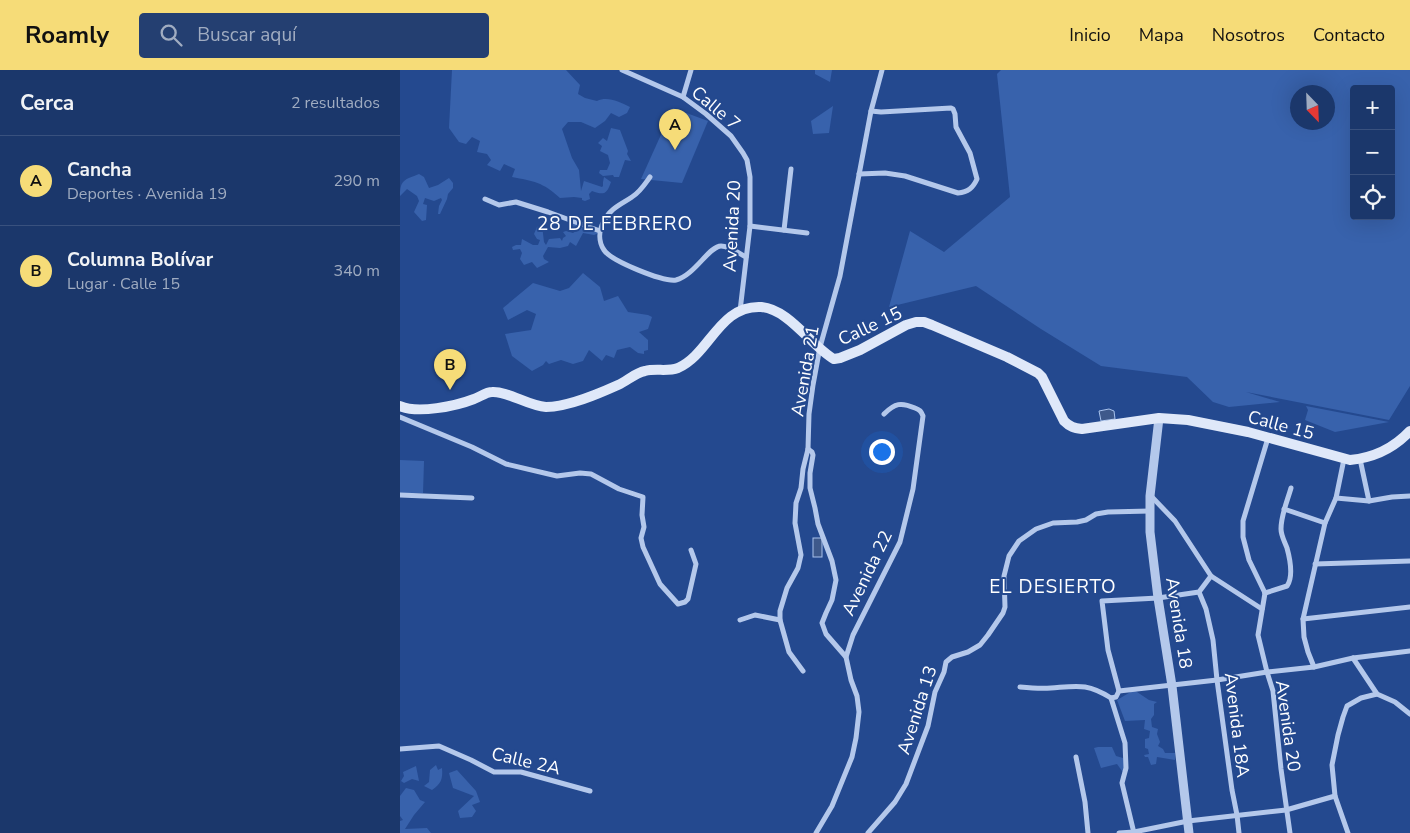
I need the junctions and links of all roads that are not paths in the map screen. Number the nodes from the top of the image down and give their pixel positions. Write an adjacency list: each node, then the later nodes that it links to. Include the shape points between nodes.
1 (623, 70): 4 (street, Calle 7)
2 (691, 70): 4 (street)
3 (882, 70): 5 (street, Avenida 21)
4 (684, 97): 6 (street, Calle 7)
5 (871, 111): 8 (street, Avenida 21); 8 (street, via 951,108 977,179 968,191 958,193 905,176)
6 (737, 144): 11 (street, Avenida 20, via 746,160 750,177)
7 (790, 169): 12 (street)
8 (859, 174): 17 (street, Avenida 21, via 840,276)
9 (650, 177): 13 (street, via 634,196 609,213)
10 (485, 200): 13 (street, via 499,205 516,202)
11 (750, 226): 12 (street); 15 (street, Avenida 20)
12 (784, 230): 14 (street)
13 (600, 231): 15 (street, via 601,244 608,255 662,279 676,280 689,273 720,246)
14 (807, 233)
15 (746, 257): 16 (street, Avenida 20)
16 (740, 311): 17 (main road, Calle 15, via 761,307 774,311); 18 (main road, via 726,320 696,355 679,368 644,371 595,395 562,406 545,407 492,392 440,408)
17 (820, 348): 21 (main road, Calle 15, via 832,358 840,358 906,325 924,322 1038,373 1064,421 1074,428); 24 (street, Avenida 21)
18 (400, 406)
19 (884, 414): 50 (street, Avenida 22, via 902,404 922,412 914,480 900,542 853,635)
20 (400, 417): 37 (street, via 506,464 557,476 591,474 618,489 643,497 643,547 660,584 678,604 688,599 696,564)
21 (1159, 418): 23 (main road, Calle 15, via 1188,420); 29 (street, Avenida 18)
22 (1410, 431): 26 (main road, Calle 15, via 1394,446)
23 (1268, 438): 25 (main road, Calle 15); 42 (street, via 1243,520 1249,560)
24 (808, 449): 48 (street, Avenida 21, via 796,503 795,523 801,556 787,588); 50 (street, via 813,455 810,488 836,580 822,623 826,634)
25 (1344, 459): 26 (main road, Calle 15); 32 (street)
26 (1360, 459): 33 (street)
27 (1292, 488): 34 (street)
28 (400, 495): 31 (street)
29 (1150, 496): 35 (street, Avenida 18); 40 (street, via 1175,521)
30 (1410, 496): 33 (street)
31 (472, 498)
32 (1336, 498): 33 (street); 36 (street)
33 (1369, 501)
34 (1284, 510): 36 (street); 42 (street, via 1281,532 1291,569 1289,584)
35 (1150, 511): 43 (street, Avenida 18); 71 (street, Avenida 13, via 1108,512 1077,522 1053,523 1018,541 1009,556 1004,576 1003,613 980,645 946,662 928,726 906,784 896,802)
36 (1325, 523): 39 (street)
37 (691, 550)
38 (1410, 561): 39 (street)
39 (1315, 564): 46 (street)
40 (1211, 576): 41 (street); 45 (street)
41 (1199, 592): 43 (street); 55 (street, Avenida 18A, via 1213,640)
42 (1264, 593): 45 (street, Avenida 20)
43 (1158, 598): 56 (street, Avenida 18); 58 (street, via 1102,601 1108,650)
44 (1410, 607): 46 (street)
45 (1262, 608): 54 (street, Avenida 20, via 1258,634)
46 (1303, 619): 52 (street, via 1304,637)
47 (740, 620): 48 (street, via 755,615)
48 (780, 620): 53 (street, Avenida 21, via 789,652)
49 (1410, 651): 51 (street)
50 (846, 657): 70 (street, via 859,712 856,738 842,785)
51 (1354, 658): 52 (street); 59 (street)
52 (1314, 667): 54 (street)
53 (803, 671)
54 (1267, 672): 55 (street); 66 (street, Avenida 20, via 1273,691)
55 (1217, 680): 56 (street); 67 (street, Avenida 18A)
56 (1172, 686): 58 (street); 68 (street, Avenida 18)
57 (1020, 687): 60 (street, via 1078,686)
58 (1119, 691): 60 (street, via 1116,697)
59 (1377, 694): 61 (street); 65 (street, via 1347,706 1342,717 1332,765)
60 (1111, 698): 69 (street, via 1125,743 1126,768 1122,784)
61 (1410, 714)
62 (400, 749): 64 (street, Calle 2A, via 439,746 494,772 521,772)
63 (1076, 757): 72 (street)
64 (590, 791)
65 (1335, 796): 66 (street); 77 (street)
66 (1286, 810): 67 (street); 76 (street, Avenida 20)
67 (1237, 815): 68 (street); 75 (street, Avenida 18A)
68 (1188, 821): 69 (street); 74 (street, Avenida 18)
69 (1134, 832): 73 (street)
70 (816, 833)
71 (868, 833)
72 (1088, 833)
73 (1119, 833)
74 (1189, 833)
75 (1239, 833)
76 (1290, 833)
77 (1348, 833)

